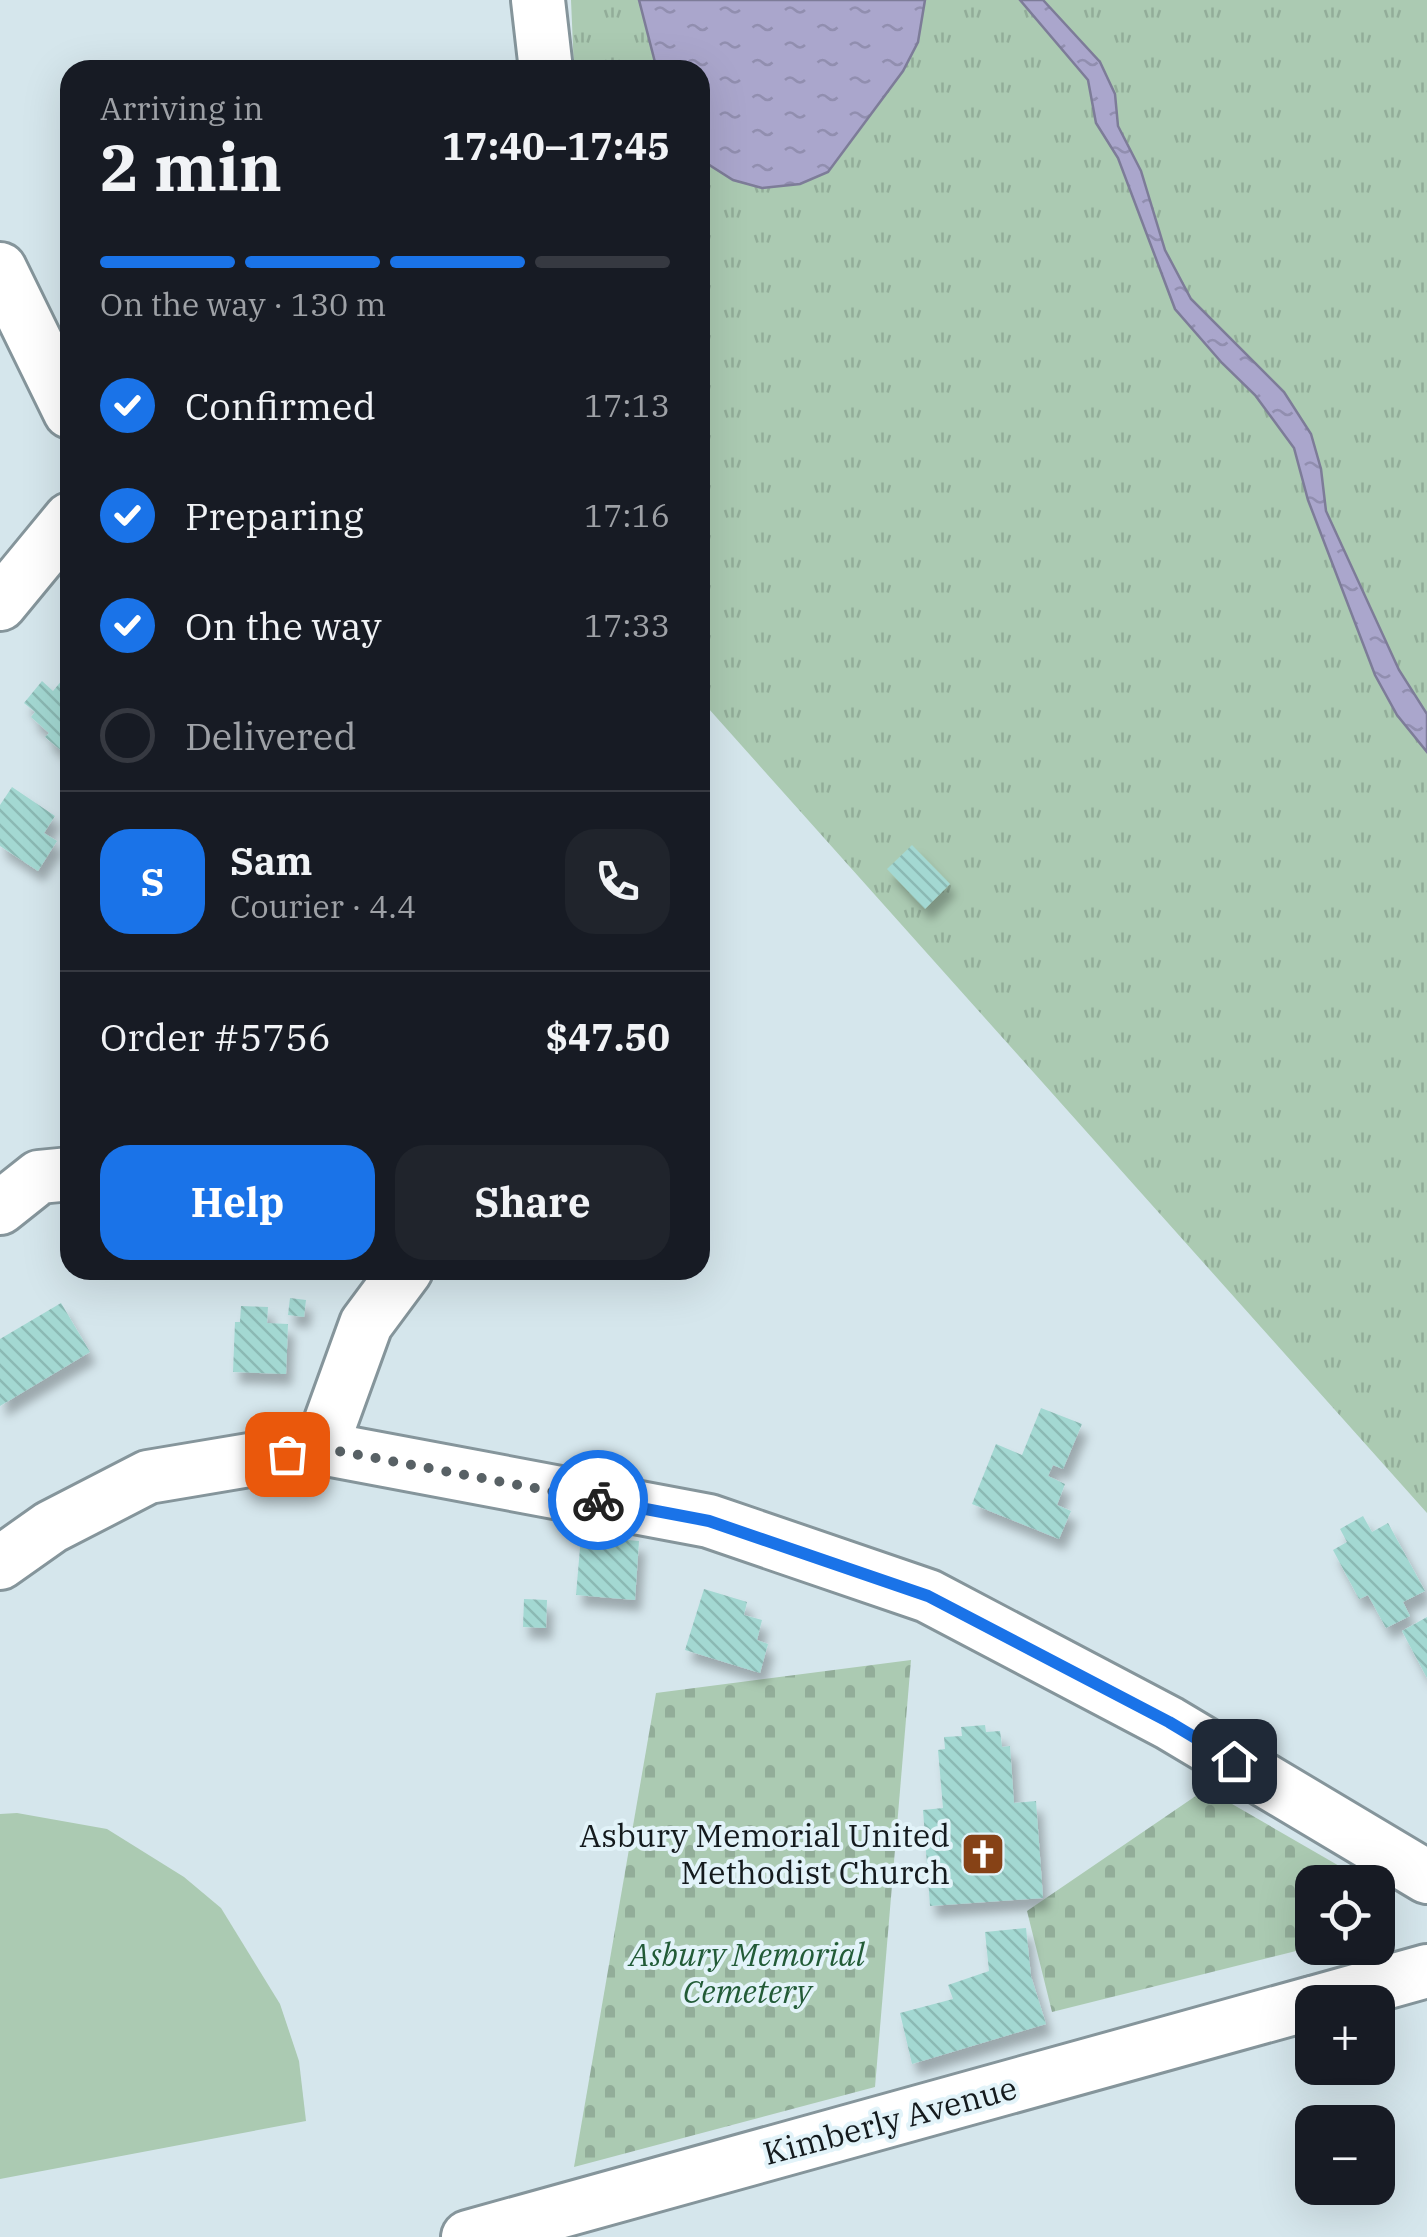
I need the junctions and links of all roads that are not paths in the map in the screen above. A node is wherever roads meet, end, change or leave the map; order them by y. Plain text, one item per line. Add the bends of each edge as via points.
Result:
1 (538, 0) edge
2 (545, 60) edge
3 (0, 269) edge
4 (60, 392) edge
5 (60, 531) edge
6 (0, 604) edge
7 (60, 1175) edge
8 (0, 1208) edge
9 (399, 1280) edge
10 (322, 1448) junction
11 (0, 1563) edge
12 (1427, 1877) edge
13 (1427, 1972) edge
14 (1380, 1985) edge
15 (1295, 2008) edge
16 (468, 2237) edge

1 - 2 street
3 - 4 street
5 - 6 street
7 - 8 street via 39,1177
9 - 10 street via 366,1324
10 - 11 street via 148,1477 52,1527
10 - 12 street via 709,1521 928,1596 1169,1722
13 - 14 street, Kimberly Avenue
15 - 16 street, Kimberly Avenue

